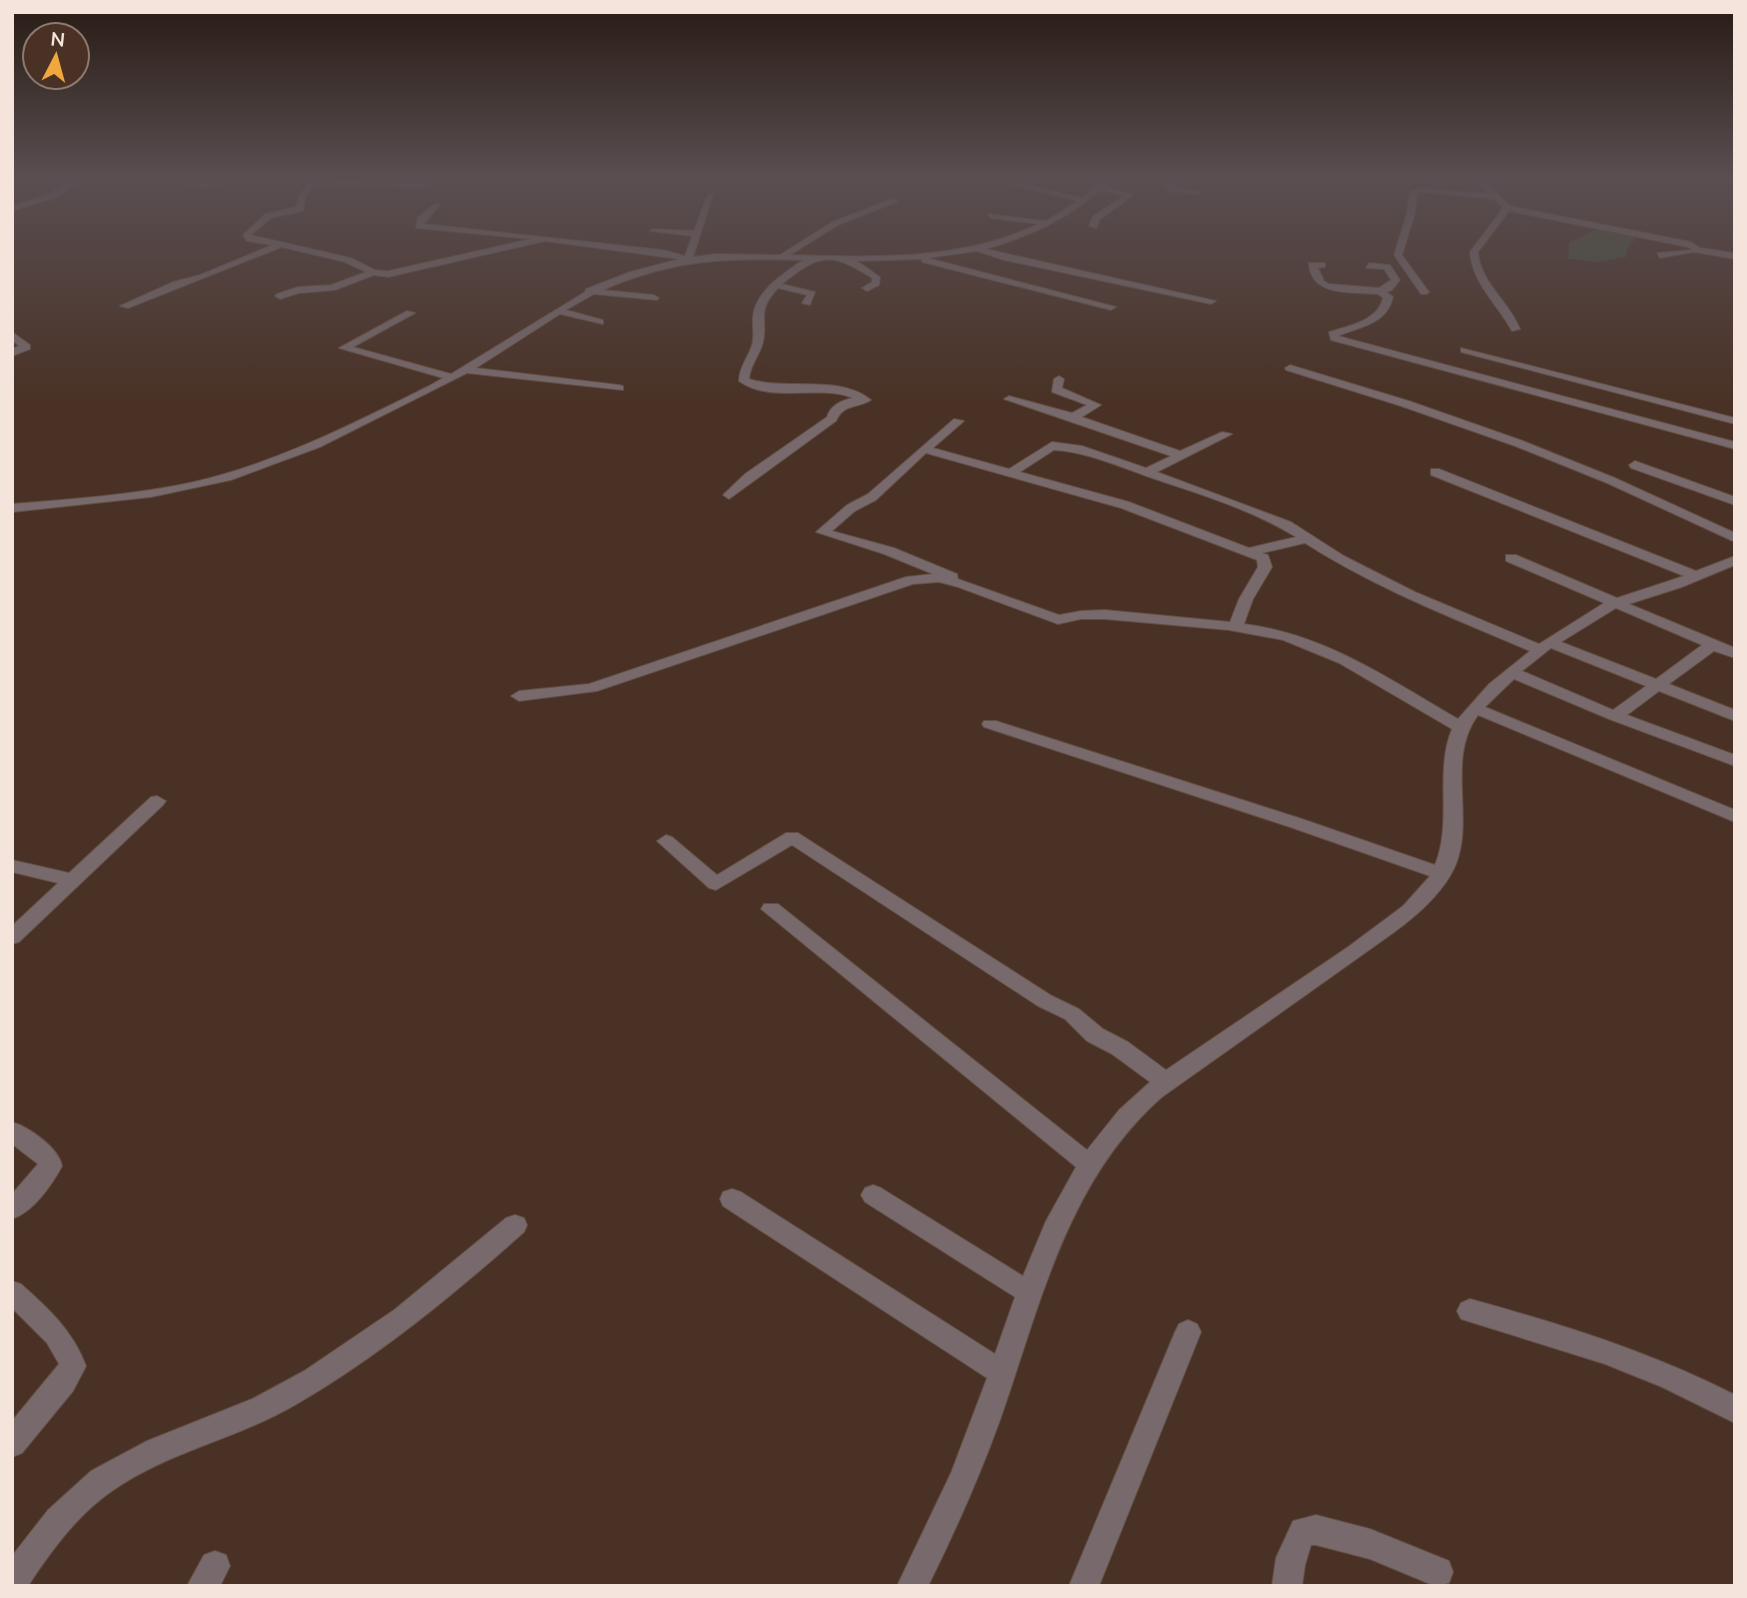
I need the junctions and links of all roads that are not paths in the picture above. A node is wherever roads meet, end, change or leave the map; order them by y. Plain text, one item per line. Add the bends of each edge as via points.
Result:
1 (258, 254) edge
2 (321, 254) edge
3 (481, 254) edge
4 (665, 254) edge
5 (690, 254) edge
6 (786, 254) edge
7 (937, 254) edge
8 (993, 254) edge
9 (1398, 254) edge
10 (1474, 254) edge
11 (1671, 254) edge
12 (1660, 255) dead end
13 (782, 257) junction
14 (811, 258) junction
15 (914, 258) junction
16 (688, 259) junction
17 (849, 260) junction
18 (1322, 265) dead end
19 (1369, 267) dead end
20 (373, 272) junction
21 (775, 285) junction
22 (866, 288) dead end
23 (589, 291) junction
24 (1380, 291) junction
25 (1424, 292) dead end
26 (280, 296) dead end
27 (654, 298) dead end
28 (1211, 301) dead end
29 (807, 303) dead end
30 (125, 306) dead end
31 (1111, 307) dead end
32 (558, 311) junction
33 (410, 313) dead end
34 (600, 322) dead end
35 (1515, 329) dead end
36 (12, 335) edge
37 (1465, 350) dead end
38 (12, 353) edge
39 (1290, 369) dead end
40 (464, 370) junction
41 (452, 377) junction
42 (1059, 379) dead end
43 (619, 388) dead end
44 (1009, 399) dead end
45 (1073, 417) junction
46 (958, 421) dead end
47 (1735, 421) edge
48 (1226, 434) dead end
49 (1735, 446) edge
50 (924, 449) junction
51 (1179, 455) junction
52 (1635, 465) dead end
53 (1011, 472) junction
54 (1147, 472) junction
55 (1435, 472) dead end
56 (729, 495) dead end
57 (1735, 501) edge
58 (12, 508) edge
59 (1308, 538) junction
60 (1735, 538) edge
61 (1248, 552) junction
62 (1511, 558) dead end
63 (1732, 563) edge
64 (1696, 576) junction
65 (1616, 604) junction
66 (1069, 615) junction
67 (1235, 628) junction
68 (1713, 645) junction
69 (1546, 647) junction
70 (1735, 654) edge
71 (1513, 673) junction
72 (1658, 686) junction
73 (519, 696) dead end
74 (1474, 708) junction
75 (1615, 716) junction
76 (1735, 716) edge
77 (990, 724) dead end
78 (1459, 726) junction
79 (1735, 761) edge
80 (157, 801) dead end
81 (1735, 817) edge
82 (666, 841) dead end
83 (12, 866) edge
84 (1442, 874) junction
85 (72, 880) junction
86 (771, 909) dead end
87 (12, 936) edge
88 (1164, 1081) junction
89 (12, 1131) edge
90 (1090, 1165) junction
91 (873, 1195) dead end
92 (732, 1199) dead end
93 (12, 1209) edge
94 (515, 1225) dead end
95 (12, 1292) edge
96 (1028, 1292) junction
97 (1470, 1311) dead end
98 (1188, 1332) dead end
99 (1002, 1373) junction
100 (1735, 1410) edge
101 (12, 1443) edge
102 (1438, 1572) dead end
103 (12, 1582) edge
104 (912, 1586) edge
105 (1084, 1586) edge
106 (1287, 1586) edge

1 - 30 street
2 - 20 street
3 - 20 street via 398,273
4 - 16 street
5 - 16 street
6 - 13 street
7 - 15 street
8 - 28 street
9 - 25 street
10 - 35 street via 1481,281 1507,311
11 - 12 street
13 - 14 street
13 - 16 street
14 - 17 street
14 - 21 street
15 - 17 street
15 - 31 street
16 - 23 street via 626,275
17 - 22 street via 876,277 876,283
18 - 24 street via 1312,265 1320,283
19 - 24 street via 1387,267 1396,280
20 - 26 street via 332,288
21 - 29 street via 812,294
21 - 56 street via 757,316 758,343 744,381 840,392 866,400 848,402 834,411 832,419
23 - 27 street
23 - 32 street
24 - 49 street via 1388,297 1381,314 1332,334 1334,338
32 - 34 street
32 - 40 street
33 - 41 street via 344,348
36 - 38 street via 26,347
37 - 47 street
39 - 60 street via 1531,449
40 - 41 street
40 - 43 street
41 - 58 street via 330,438 236,474 162,492
42 - 45 street via 1056,390 1095,403
44 - 45 street
45 - 51 street
46 - 50 street
48 - 51 street
50 - 53 street
50 - 66 street via 872,497 851,508 823,533 888,551 1021,604
51 - 54 street
52 - 57 street
53 - 54 street via 1060,445
53 - 61 street via 1125,505
54 - 59 street via 1286,525
55 - 64 street
59 - 61 street
59 - 69 street via 1339,559 1430,604
61 - 67 street via 1263,558 1265,567
62 - 65 street
63 - 64 street
64 - 65 street
65 - 68 street
65 - 69 street via 1580,622
66 - 67 street
66 - 73 street via 1058,620 939,578 911,580 591,688
67 - 78 street via 1286,636 1319,648
68 - 70 street
68 - 72 street
69 - 71 street
69 - 72 street
71 - 74 street
71 - 75 street
72 - 75 street
72 - 76 street
74 - 78 street
74 - 81 street
75 - 79 street
77 - 84 street
78 - 84 street via 1452,770 1453,841
80 - 85 street
82 - 88 street via 716,884 792,837 1072,1014
83 - 85 street
84 - 88 street via 1418,902 1358,950
85 - 87 street
86 - 90 street
88 - 90 street via 1130,1114
89 - 93 street via 49,1160 50,1166
90 - 96 street
91 - 96 street
92 - 99 street
94 - 103 street via 433,1297 322,1374 234,1422 116,1472 60,1520
95 - 101 street via 45,1323 70,1354 73,1366
96 - 99 street
97 - 100 street via 1617,1356 1678,1380
98 - 105 street
99 - 104 street via 960,1489
102 - 106 street via 1314,1528 1303,1531 1297,1540

